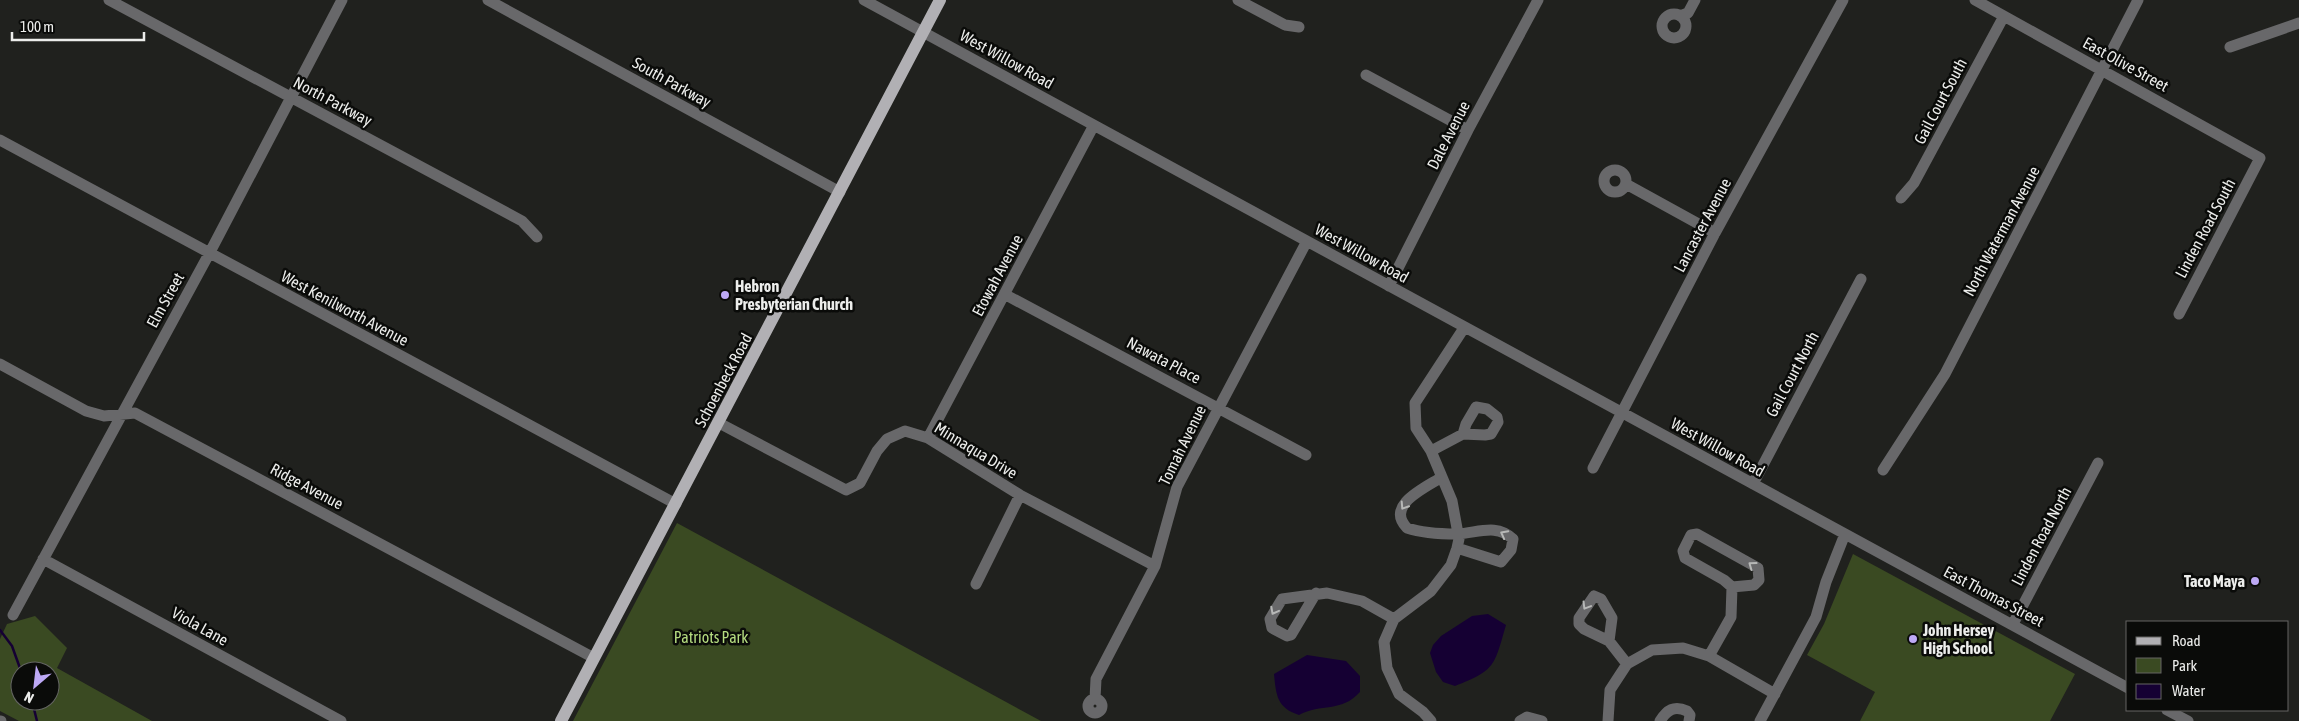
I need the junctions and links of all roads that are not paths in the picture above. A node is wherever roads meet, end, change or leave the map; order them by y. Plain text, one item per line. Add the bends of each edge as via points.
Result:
1 (110, 0) edge
2 (342, 0) edge
3 (488, 0) edge
4 (864, 0) edge
5 (940, 0) edge
6 (1238, 0) edge
7 (1538, 0) edge
8 (1695, 0) edge
9 (1843, 0) edge
10 (1975, 0) edge
11 (2138, 0) edge
12 (1680, 16) dead end
13 (2004, 16) junction
14 (2299, 24) edge
15 (1299, 27) dead end
16 (923, 32) junction
17 (2230, 47) dead end
18 (2104, 70) junction
19 (1366, 75) dead end
20 (292, 97) junction
21 (1094, 125) junction
22 (1468, 130) junction
23 (0, 140) edge
24 (2260, 158) joint
25 (1626, 184) dead end
26 (840, 192) junction
27 (1902, 198) dead end
28 (1714, 233) junction
29 (537, 237) dead end
30 (1307, 241) junction
31 (209, 254) junction
32 (1861, 279) dead end
33 (1389, 286) junction
34 (1006, 295) junction
35 (2179, 314) dead end
36 (1464, 328) junction
37 (0, 364) edge
38 (1218, 408) junction
39 (1623, 413) junction
40 (120, 415) junction
41 (719, 423) junction
42 (1463, 434) dead end
43 (928, 438) junction
44 (1431, 451) junction
45 (1306, 455) dead end
46 (2098, 463) dead end
47 (1593, 468) dead end
48 (1883, 470) dead end
49 (1442, 477) junction
50 (1753, 484) junction
51 (1020, 495) junction
52 (676, 504) junction
53 (1458, 534) junction
54 (1845, 534) junction
55 (1457, 548) junction
56 (43, 559) junction
57 (1154, 566) junction
58 (976, 584) dead end
59 (1732, 588) junction
60 (1316, 594) dead end
61 (13, 615) dead end
62 (1394, 618) junction
63 (2013, 624) junction
64 (1609, 641) dead end
65 (1709, 656) junction
66 (594, 658) junction
67 (1627, 664) junction
68 (2126, 687) edge
69 (1775, 694) junction
70 (1095, 699) dead end
71 (2169, 711) edge
72 (1420, 716) edge
73 (342, 721) edge
74 (561, 721) edge
75 (1431, 721) edge
76 (1520, 721) edge
77 (1542, 721) edge
78 (1608, 721) edge
79 (1660, 721) edge
80 (1689, 721) edge
81 (1760, 721) edge
82 (2188, 721) edge

1 - 20 street, North Parkway
2 - 20 street, Elm Street
3 - 26 street, South Parkway
4 - 16 street, West Willow Road
5 - 16 main road, Schoenbeck Road
6 - 15 street via 1285,25
7 - 22 street, Dale Avenue
8 - 12 street via 1688,13
9 - 28 street, Lancaster Avenue
10 - 13 street, East Olive Street
11 - 18 street, North Waterman Avenue
13 - 18 street, East Olive Street
13 - 27 street, Gail Court South via 1914,183
14 - 17 street
16 - 21 street, West Willow Road
16 - 26 main road, Schoenbeck Road
18 - 24 street, East Olive Street
18 - 48 street, North Waterman Avenue via 1945,374
19 - 22 street
20 - 29 street, North Parkway via 522,221
20 - 31 street, Elm Street
21 - 30 street, West Willow Road
21 - 34 street, Etowah Avenue
22 - 33 street, Dale Avenue
23 - 31 street, West Kenilworth Avenue
24 - 35 street, Linden Road South
25 - 28 street
26 - 41 main road, Schoenbeck Road
28 - 39 street, Lancaster Avenue
30 - 33 street, West Willow Road
30 - 38 street, Tomah Avenue
31 - 40 street, Elm Street
31 - 52 street, West Kenilworth Avenue
32 - 50 street, Gail Court North
33 - 36 street, West Willow Road
34 - 38 street, Nawata Place
34 - 43 street, Etowah Avenue
36 - 39 street, West Willow Road
36 - 44 street via 1415,403 1416,428
37 - 40 street, Ridge Avenue via 86,411 104,416
38 - 45 street, Nawata Place
38 - 57 street, Tomah Avenue via 1177,487
39 - 47 street, Lancaster Avenue
39 - 50 street, West Willow Road
40 - 56 street, Elm Street
40 - 66 street, Ridge Avenue via 135,413
41 - 43 street, Minnaqua Drive via 846,490 860,483 887,439 905,431
41 - 52 main road, Schoenbeck Road
42 - 44 street
43 - 51 street, Minnaqua Drive
44 - 49 street
46 - 63 street, Linden Road North
49 - 53 street via 1452,501
49 -> 53 street via 1404,504 1400,519 1407,528 1414,530
50 - 54 street, West Willow Road
51 - 57 street, Minnaqua Drive
51 - 58 street
52 - 66 main road, Schoenbeck Road
53 - 55 street
55 -> 53 street via 1501,562 1513,545 1513,539 1501,531
54 - 63 street, East Thomas Street
54 - 69 street via 1816,617
55 - 62 street via 1451,565 1431,591
56 - 61 street, Elm Street
56 - 73 street, Viola Lane
57 - 70 street, Tomah Avenue via 1096,679
59 -> 59 street via 1754,585 1759,580 1758,568 1698,534 1691,535 1683,551 1685,558
59 - 65 street via 1731,616
60 - 62 street via 1327,593 1362,602
62 - 72 street via 1384,642 1387,668 1398,694
63 - 68 street, East Thomas Street
64 - 67 street
65 - 67 street via 1683,648 1652,650
65 - 69 street
66 - 74 main road, Schoenbeck Road
67 - 78 street via 1610,690
69 - 81 street
71 - 82 street
72 - 75 street
76 - 77 street via 1527,717
79 - 80 street via 1666,712 1675,708 1687,711

